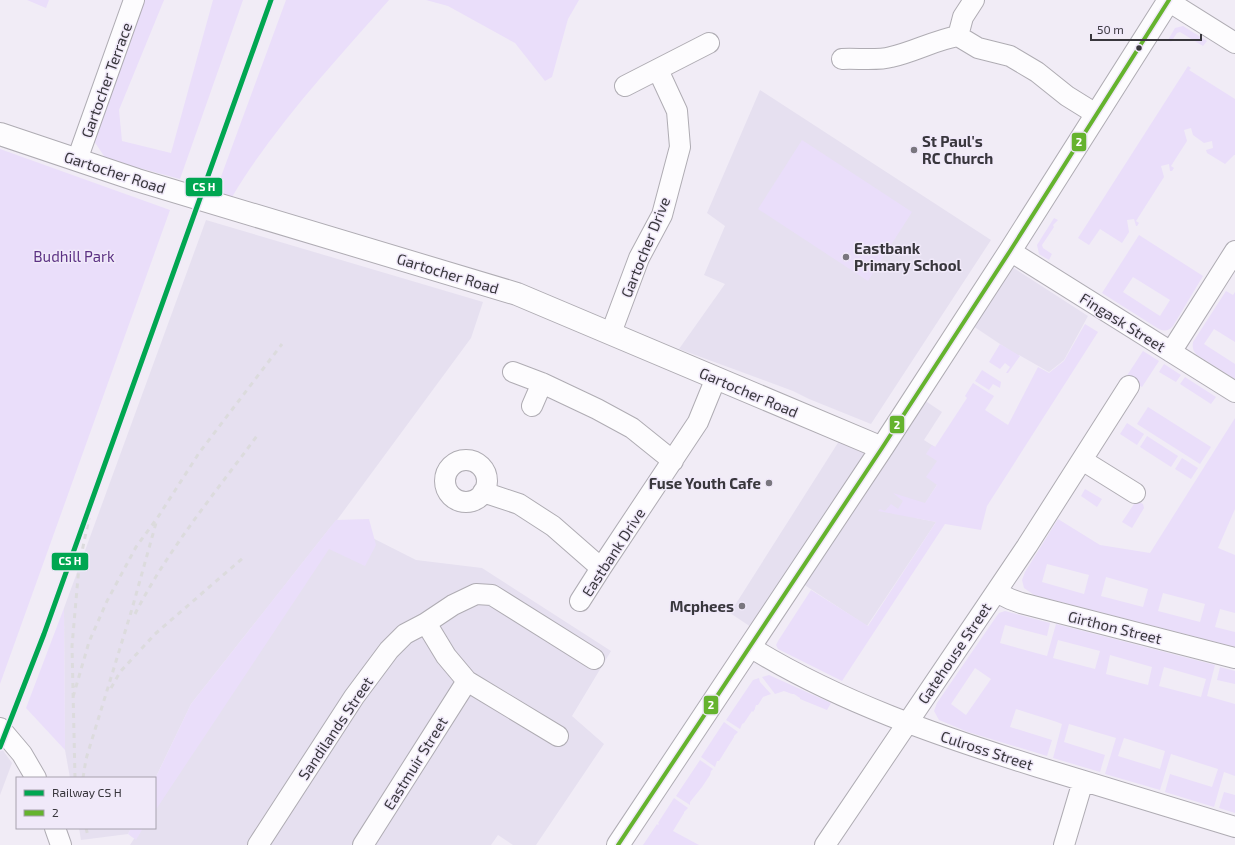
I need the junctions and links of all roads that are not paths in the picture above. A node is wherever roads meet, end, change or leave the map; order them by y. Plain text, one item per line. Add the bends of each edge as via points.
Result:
1 (134, 0) edge
2 (974, 0) edge
3 (1168, 0) edge
4 (958, 36) junction
5 (709, 43) dead end
6 (1235, 43) edge
7 (842, 58) dead end
8 (658, 70) junction
9 (625, 86) dead end
10 (1096, 114) junction
11 (0, 134) edge
12 (77, 160) junction
13 (1010, 251) junction
14 (1235, 251) edge
15 (611, 333) junction
16 (1171, 352) junction
17 (513, 372) dead end
18 (716, 378) junction
19 (542, 383) junction
20 (1129, 386) dead end
21 (1235, 392) edge
22 (532, 406) dead end
23 (882, 448) junction
24 (1082, 460) junction
25 (673, 461) junction
26 (484, 492) dead end
27 (1135, 493) dead end
28 (601, 568) junction
29 (996, 592) junction
30 (580, 601) dead end
31 (426, 623) junction
32 (750, 647) junction
33 (1235, 658) edge
34 (594, 659) dead end
35 (466, 681) junction
36 (907, 723) junction
37 (0, 728) edge
38 (558, 736) dead end
39 (35, 777) edge
40 (1083, 781) junction
41 (1235, 826) edge
42 (55, 829) edge
43 (60, 845) edge
44 (258, 845) edge
45 (363, 845) edge
46 (618, 845) edge
47 (825, 845) edge
48 (1064, 845) edge

1 - 12 street, Gartocher Terrace
2 - 4 street via 963,17
3 - 6 street
3 - 10 main road
4 - 7 street via 889,58
4 - 10 street via 978,48 1010,56
5 - 8 street
8 - 9 street
8 - 15 street, Gartocher Drive via 677,111 680,147 662,215 639,258
10 - 13 main road
11 - 12 main road, Gartocher Road
12 - 15 main road, Gartocher Road via 517,294
13 - 16 street, Fingask Street
13 - 23 main road
14 - 16 street
15 - 18 main road, Gartocher Road
16 - 21 street, Fingask Street
17 - 19 street
18 - 23 main road, Gartocher Road
18 - 25 street, Eastbank Drive via 698,422
19 - 22 street
19 - 25 street via 632,428
20 - 24 street, Gatehouse Street
23 - 32 main road
24 - 27 street
24 - 29 street, Gatehouse Street
25 - 28 street, Eastbank Drive
26 - 28 street via 519,504 553,526
28 - 30 street, Eastbank Drive
29 - 33 street, Girthon Street via 1022,603
29 - 36 street, Gatehouse Street
31 - 34 street, Sandilands Street via 453,605 476,594 492,595
31 - 35 street via 446,656
31 - 44 street, Sandilands Street via 405,634 389,650 354,697
32 - 36 street, Culross Street via 831,690
32 - 46 main road
35 - 38 street
35 - 45 street, Eastmuir Street
36 - 40 street, Culross Street
36 - 47 street, Gatehouse Street
37 - 39 street via 22,754
40 - 41 street, Culross Street
40 - 48 street
42 - 43 street

